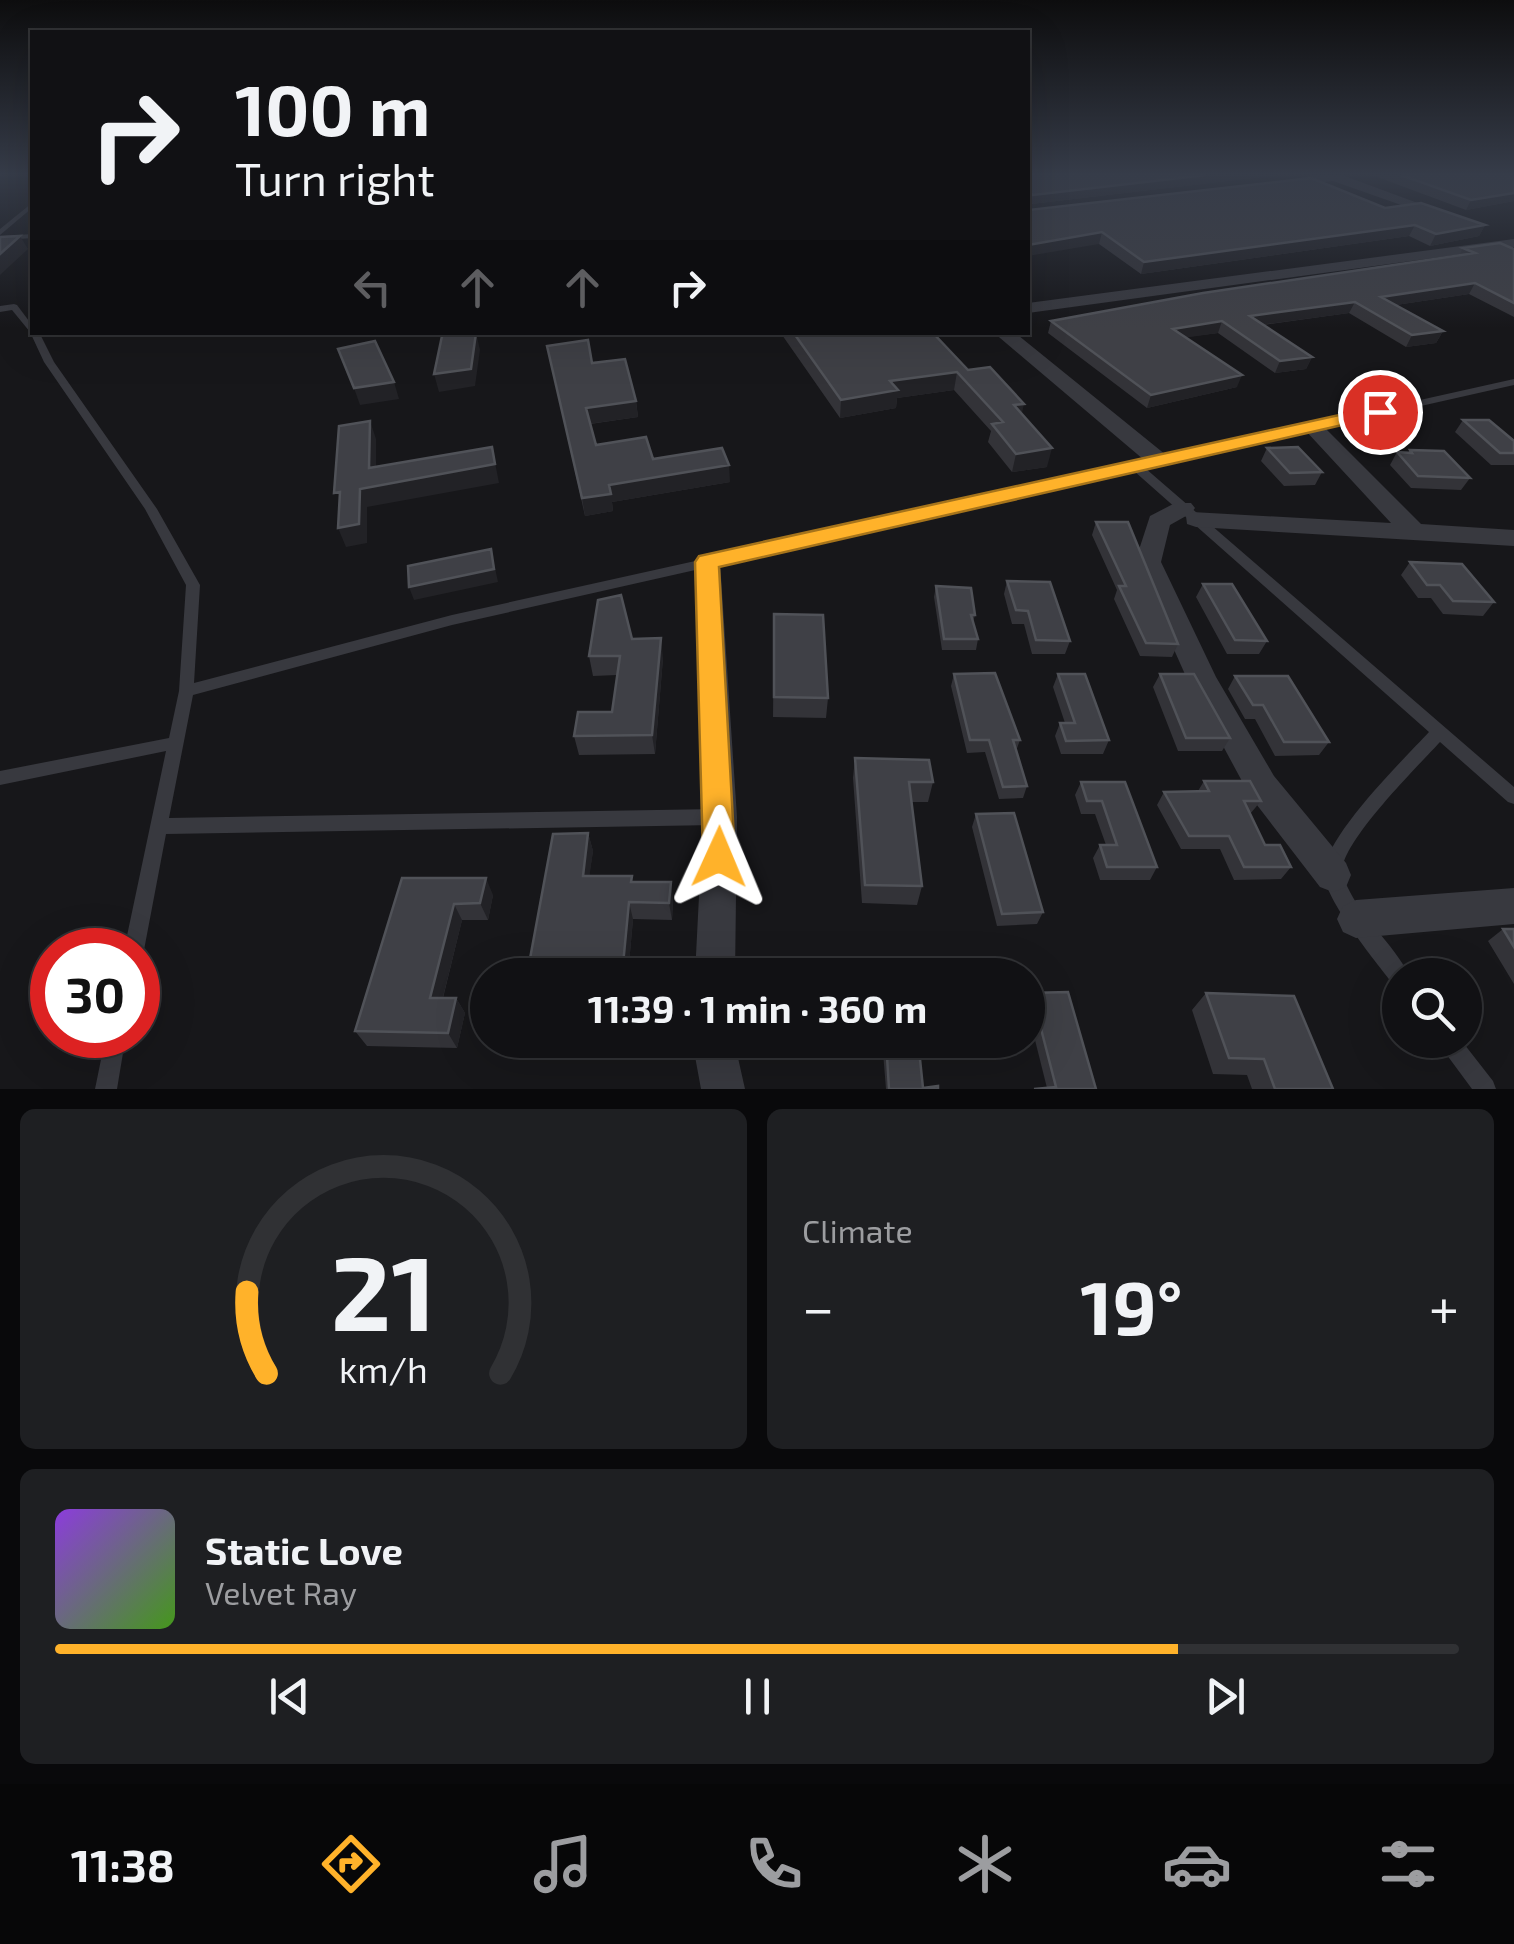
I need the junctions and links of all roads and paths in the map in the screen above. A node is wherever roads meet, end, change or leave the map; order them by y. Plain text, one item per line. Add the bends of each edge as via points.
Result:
1 (1478, 227) edge
2 (0, 235) edge
3 (30, 236) edge
4 (1514, 241) edge
5 (30, 303) edge
6 (14, 307) junction
7 (0, 308) edge
8 (1030, 308) edge
9 (30, 327) edge
10 (35, 335) edge
11 (1006, 335) edge
12 (1514, 382) edge
13 (1312, 426) junction
14 (1158, 460) junction
15 (1134, 465) junction
16 (1190, 514) junction
17 (1415, 533) junction
18 (1514, 538) edge
19 (707, 562) junction
20 (186, 691) junction
21 (1438, 733) junction
22 (175, 743) junction
23 (0, 778) edge
24 (1514, 797) edge
25 (720, 817) junction
26 (158, 826) junction
27 (1333, 875) junction
28 (1514, 906) edge
29 (1356, 918) junction
30 (138, 928) edge
31 (716, 958) edge
32 (1386, 958) edge
33 (112, 1058) edge
34 (717, 1058) edge
35 (1462, 1058) edge
36 (106, 1089) edge
37 (723, 1089) edge
38 (1485, 1089) edge

1 - 4 street
2 - 3 lane
4 - 8 street
5 - 6 lane
6 - 7 lane
6 - 9 lane
10 - 20 lane via 151,509 193,585
11 - 14 street
12 - 13 lane
13 - 14 lane
13 - 17 street
14 - 15 lane
15 - 16 lane
15 - 19 lane
16 - 17 street
16 - 21 lane
16 - 27 street via 1159,520 1148,562 1262,786
17 - 18 street
19 - 20 lane
19 - 25 street
20 - 22 lane
21 - 24 lane
21 - 27 lane via 1338,848
22 - 23 lane
22 - 26 lane
25 - 26 lane
25 - 31 street
26 - 30 lane
27 - 29 lane
28 - 29 street
29 - 32 lane
33 - 36 lane
34 - 37 street
35 - 38 lane

